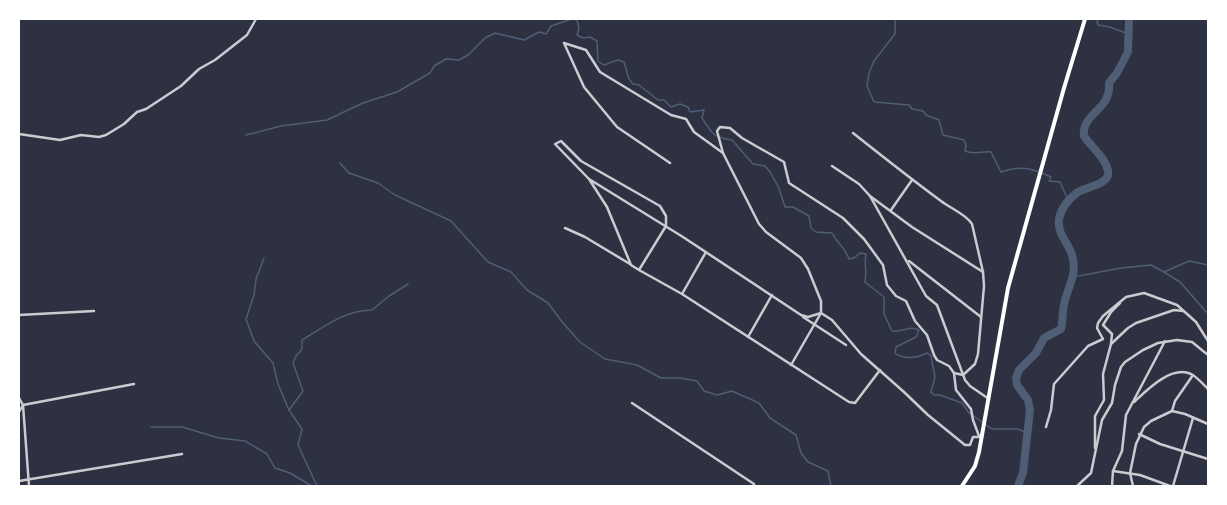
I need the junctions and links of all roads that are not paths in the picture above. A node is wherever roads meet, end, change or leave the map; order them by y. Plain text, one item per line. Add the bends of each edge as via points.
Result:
1 (256, 19) edge
2 (1085, 19) edge
3 (19, 134) edge
4 (853, 134) dead end
5 (723, 153) junction
6 (670, 163) dead end
7 (832, 166) dead end
8 (589, 179) junction
9 (912, 180) junction
10 (870, 196) junction
11 (891, 210) junction
12 (666, 226) junction
13 (565, 228) dead end
14 (706, 252) junction
15 (907, 260) junction
16 (631, 264) junction
17 (640, 270) junction
18 (983, 272) junction
19 (682, 294) junction
20 (772, 296) junction
21 (1126, 297) junction
22 (94, 311) dead end
23 (1184, 311) junction
24 (822, 313) junction
25 (19, 315) edge
26 (801, 315) junction
27 (981, 318) junction
28 (815, 324) junction
29 (748, 337) junction
30 (1166, 341) junction
31 (1208, 341) edge
32 (1111, 344) junction
33 (846, 345) dead end
34 (1208, 355) edge
35 (791, 365) junction
36 (880, 370) junction
37 (954, 373) junction
38 (963, 375) junction
39 (1193, 375) junction
40 (134, 384) dead end
41 (1208, 388) edge
42 (19, 398) edge
43 (990, 399) junction
44 (632, 403) dead end
45 (1131, 405) junction
46 (23, 406) junction
47 (1172, 411) junction
48 (19, 412) edge
49 (1193, 417) junction
50 (1208, 424) edge
51 (1046, 427) dead end
52 (1139, 434) junction
53 (981, 436) junction
54 (1182, 450) junction
55 (182, 454) dead end
56 (1096, 454) junction
57 (1208, 458) edge
58 (1113, 471) junction
59 (1130, 473) junction
60 (29, 479) junction
61 (19, 481) edge
62 (29, 486) edge
63 (754, 486) edge
64 (962, 486) edge
65 (1078, 486) edge
66 (1112, 486) edge
67 (1133, 486) edge
68 (1172, 486) edge

1 - 3 street via 247,35 199,69 181,86 137,112 106,135 81,135 60,140
2 - 43 main road via 1008,288
4 - 9 street
5 - 6 street via 694,132 686,119 671,115 600,72 586,50 564,43 584,87 617,127
5 - 24 street via 759,224 801,258 808,269 821,301
5 - 37 street via 717,131 720,127 730,128 742,138 784,162 789,183 843,218 855,229 883,265 887,285 896,296 906,301 915,321 927,335 937,360 949,366
7 - 10 street via 859,184
8 - 12 street
8 - 12 street via 555,144 561,141 581,161 660,206 666,216
8 - 16 street via 607,207
9 - 11 street
9 - 18 street via 958,214 968,218 974,231
10 - 11 street
10 - 15 street
11 - 18 street via 912,227
12 - 14 street
12 - 17 street
13 - 16 street
14 - 19 street
14 - 20 street
15 - 27 street
15 - 38 street via 926,296 937,305
16 - 17 street
17 - 19 street
18 - 27 street
19 - 29 street
20 - 26 street
20 - 29 street
21 - 23 street via 1149,293 1177,305
21 - 32 street via 1111,312 1103,325 1112,334
21 - 51 street via 1098,323 1097,328 1103,339 1088,346 1054,384
22 - 25 street
23 - 31 street via 1196,322
23 - 32 street via 1174,310 1136,324
24 - 26 street via 808,317
24 - 28 street
24 - 36 street via 832,320 861,354
26 - 28 street
27 - 38 street via 980,342 975,364
28 - 33 street
28 - 35 street
29 - 35 street
30 - 34 street via 1192,342
30 - 45 street
30 - 56 street via 1129,358 1121,367 1112,403 1102,420
32 - 56 street via 1103,374 1104,400 1095,416
35 - 36 street via 852,403 858,400
36 - 53 street via 965,445 970,445 973,437
37 - 38 street
37 - 53 street via 956,390 971,409
38 - 43 street via 970,386
39 - 41 street
39 - 45 street via 1179,372 1171,375 1159,381
39 - 47 street via 1175,401
40 - 46 street
42 - 46 street
43 - 53 main road
44 - 63 street
45 - 58 street via 1124,424 1122,451
46 - 48 street
46 - 60 street
47 - 49 street
47 - 52 street via 1151,421
49 - 50 street
49 - 54 street
52 - 54 street via 1160,444
52 - 59 street
53 - 64 main road via 975,466
54 - 57 street
54 - 68 street
55 - 60 street
56 - 65 street via 1091,473
58 - 59 street
58 - 66 street
59 - 67 street
59 - 68 street
60 - 61 street
60 - 62 street

